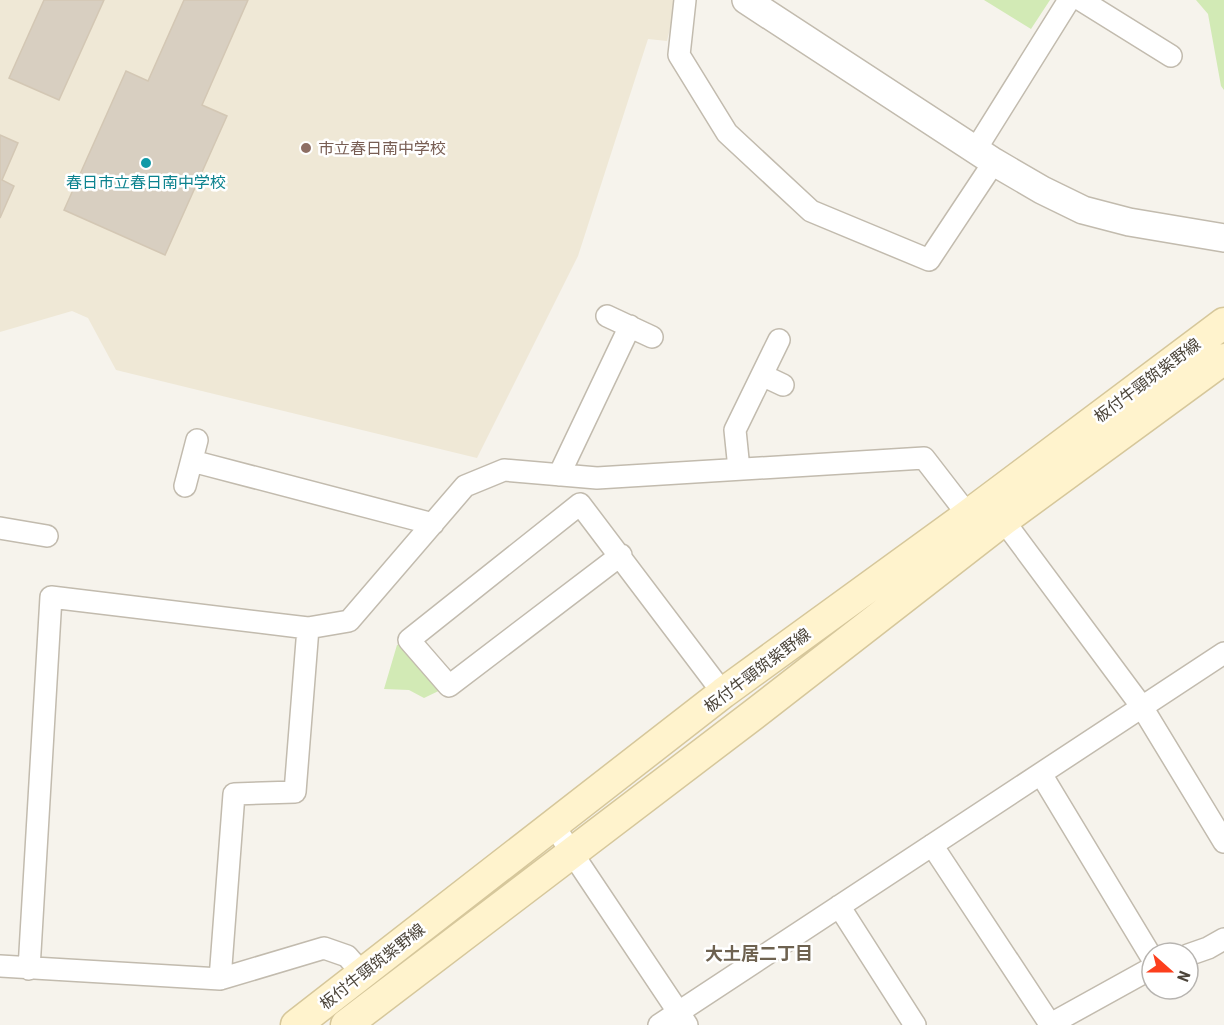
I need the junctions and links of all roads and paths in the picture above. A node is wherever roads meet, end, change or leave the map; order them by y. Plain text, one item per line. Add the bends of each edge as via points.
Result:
1 (686, 0) edge
2 (746, 0) edge
3 (1069, 0) edge
4 (1082, 0) edge
5 (1171, 56) dead end
6 (985, 155) junction
7 (1224, 238) edge
8 (607, 316) dead end
9 (1224, 323) edge
10 (630, 326) junction
11 (652, 337) dead end
12 (779, 340) dead end
13 (1224, 358) edge
14 (762, 375) junction
15 (783, 385) dead end
16 (197, 440) dead end
17 (192, 461) junction
18 (739, 469) junction
19 (559, 475) junction
20 (185, 486) dead end
21 (986, 511) junction
22 (433, 524) junction
23 (0, 528) edge
24 (47, 536) dead end
25 (621, 555) junction
26 (308, 628) junction
27 (1224, 653) edge
28 (723, 693) junction
29 (1142, 707) junction
30 (1041, 774) junction
31 (554, 826) junction
32 (1224, 842) edge
33 (932, 845) junction
34 (572, 853) junction
35 (839, 906) junction
36 (1224, 939) edge
37 (1142, 941) edge
38 (1200, 951) edge
39 (0, 966) edge
40 (29, 969) junction
41 (362, 973) junction
42 (1140, 975) edge
43 (220, 979) junction
44 (683, 1018) edge
45 (296, 1025) edge
46 (346, 1025) edge
47 (659, 1025) edge
48 (915, 1025) edge
49 (1049, 1025) edge

1 - 6 street via 679,55 727,133 811,211 929,260
2 - 6 street
3 - 6 street
4 - 5 street
6 - 7 street via 1083,210
8 - 10 street
9 - 21 main road, 板付牛頸筑紫野線
10 - 11 street
10 - 19 street
12 - 14 street
13 - 21 main road, 板付牛頸筑紫野線
14 - 15 street
14 - 18 street via 735,430
16 - 17 street
17 - 20 street
17 - 22 street
18 - 19 street via 597,478
18 - 21 street via 924,458
19 - 22 street via 504,470 465,486
21 - 28 main road, 板付牛頸筑紫野線
21 - 29 street
21 - 34 main road, 板付牛頸筑紫野線 via 753,715
22 - 26 street via 349,621
23 - 24 street
25 - 25 street via 580,504 409,640 449,686
25 - 28 street
26 - 40 street via 51,597
26 - 43 street via 295,792 234,794
27 - 29 street
28 - 31 main road, 板付牛頸筑紫野線
29 - 30 street
29 - 32 street
30 - 33 street
30 - 37 street
31 - 34 street
31 - 41 main road, 板付牛頸筑紫野線
33 - 35 street
33 - 49 street
34 - 44 street
34 - 46 main road, 板付牛頸筑紫野線
35 - 44 street
35 - 48 street
36 - 38 street
39 - 40 street
40 - 43 street
41 - 43 street via 347,956 324,948
41 - 45 main road, 板付牛頸筑紫野線
42 - 49 street
44 - 47 street

